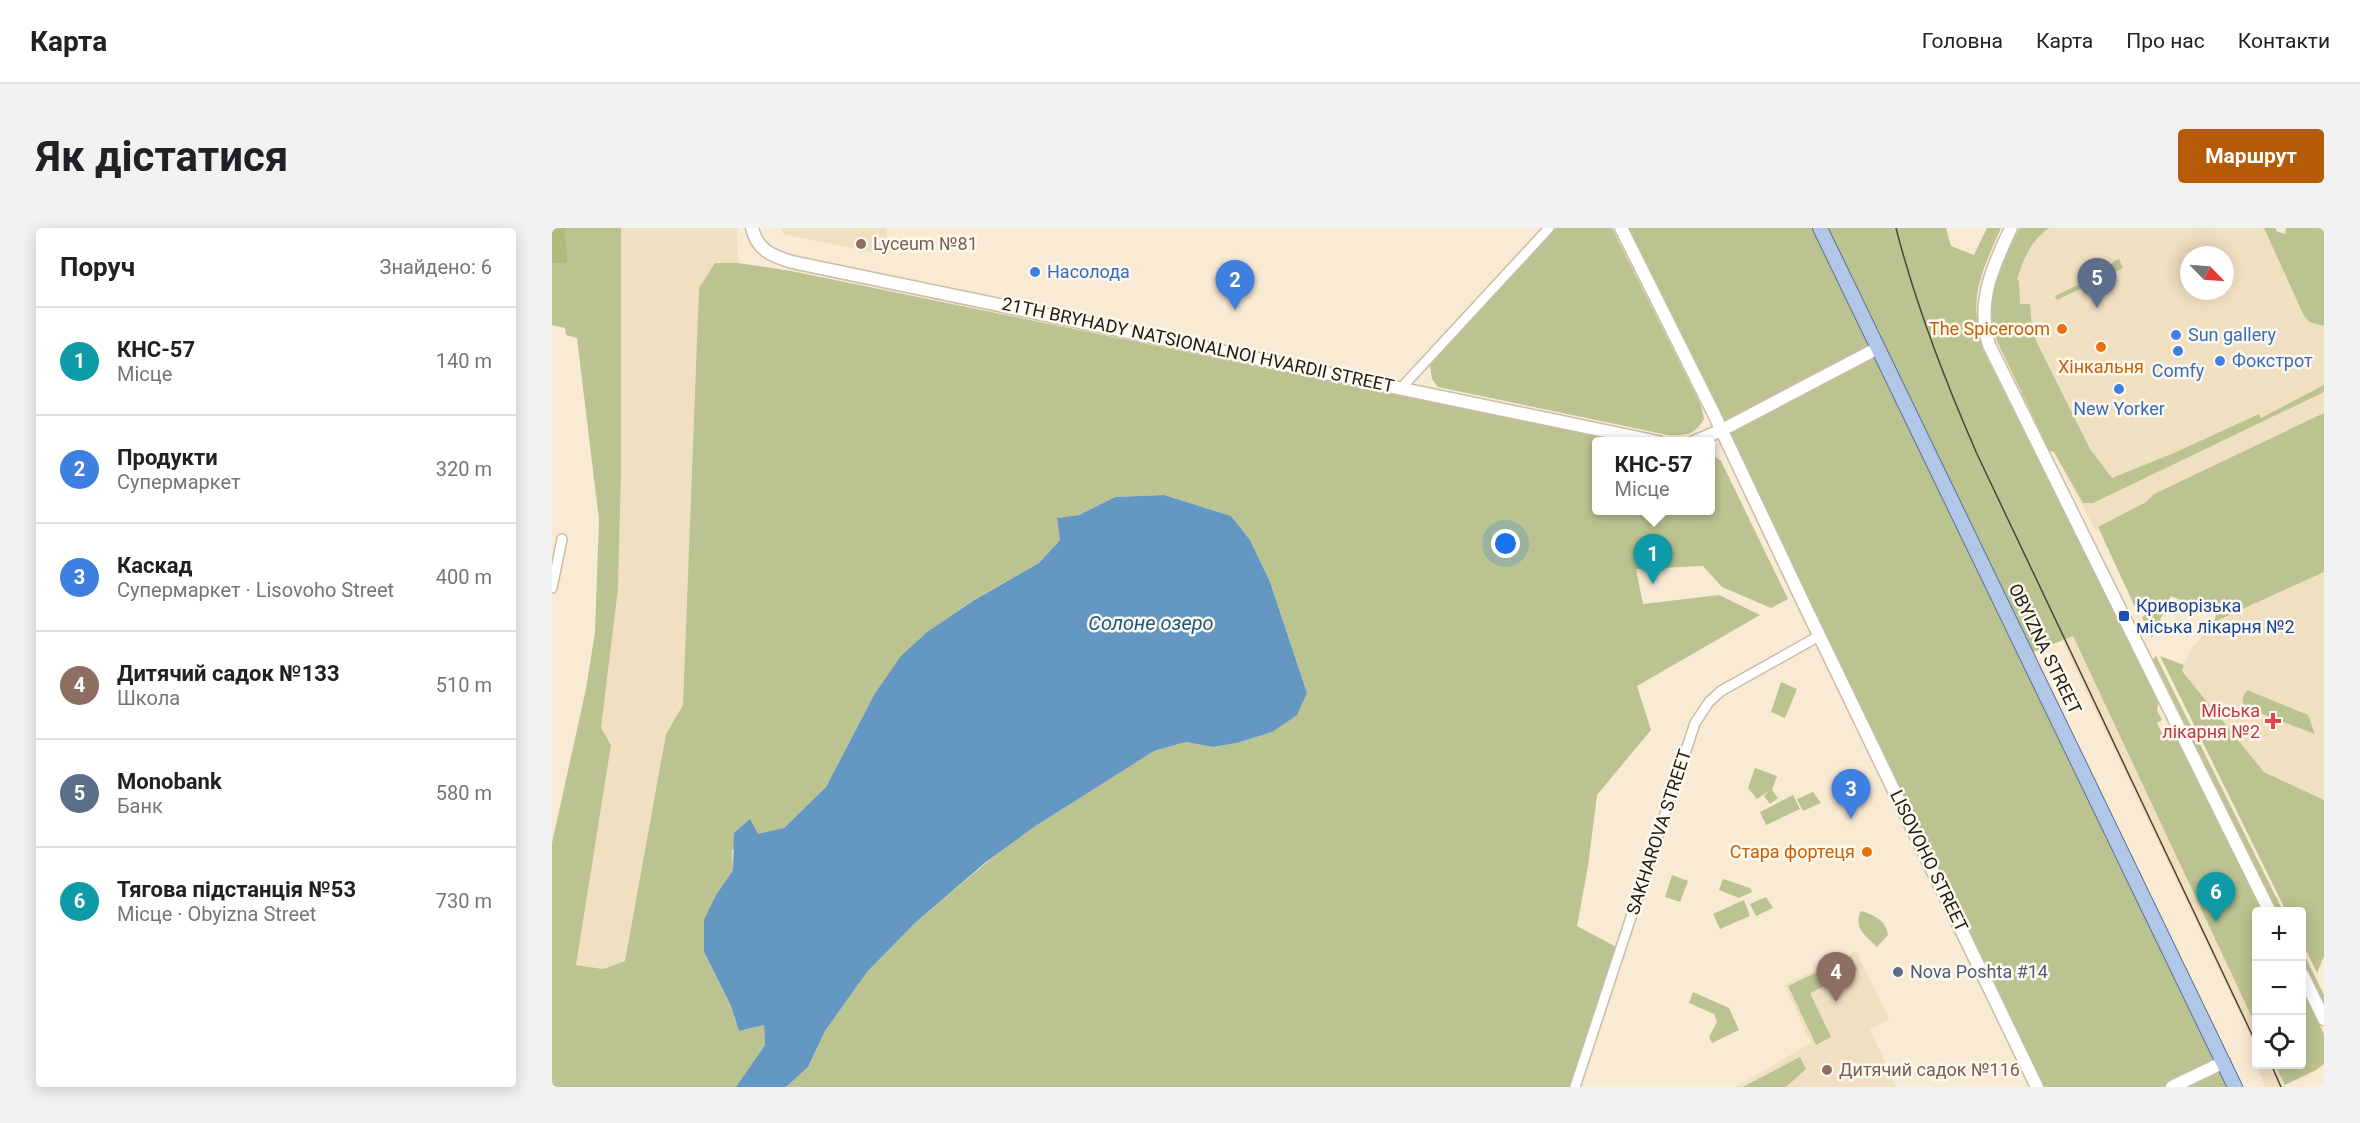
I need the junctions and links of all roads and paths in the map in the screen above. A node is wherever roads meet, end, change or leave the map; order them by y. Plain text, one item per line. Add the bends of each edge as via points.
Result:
1 (752, 228) edge
2 (1549, 228) edge
3 (1621, 228) edge
4 (1820, 228) edge
5 (2011, 228) edge
6 (1878, 348) junction
7 (1402, 387) junction
8 (1722, 430) junction
9 (1639, 437) edge
10 (1704, 437) edge
11 (562, 539) dead end
12 (552, 588) edge
13 (1819, 636) junction
14 (2268, 907) edge
15 (2306, 984) edge
16 (2324, 1019) edge
17 (2224, 1062) junction
18 (1575, 1087) edge
19 (2037, 1087) edge
20 (2172, 1087) edge
21 (2235, 1087) edge

1 - 7 street, 21TH BRYHADY NATSIONALNOI HVARDII STREET via 760,246 777,258 792,262
2 - 7 street
3 - 8 street, LISOVOHO STREET
4 - 6 main road, OBYIZNA STREET
5 - 14 street via 1985,290 1984,322 1989,345
6 - 8 street
6 - 17 main road, OBYIZNA STREET
7 - 9 street, 21TH BRYHADY NATSIONALNOI HVARDII STREET
8 - 10 street
8 - 13 street, LISOVOHO STREET
11 - 12 street
13 - 18 street, SAKHAROVA STREET via 1722,691 1695,723
13 - 19 street, LISOVOHO STREET
15 - 16 street
17 - 20 street
17 - 21 main road, OBYIZNA STREET

